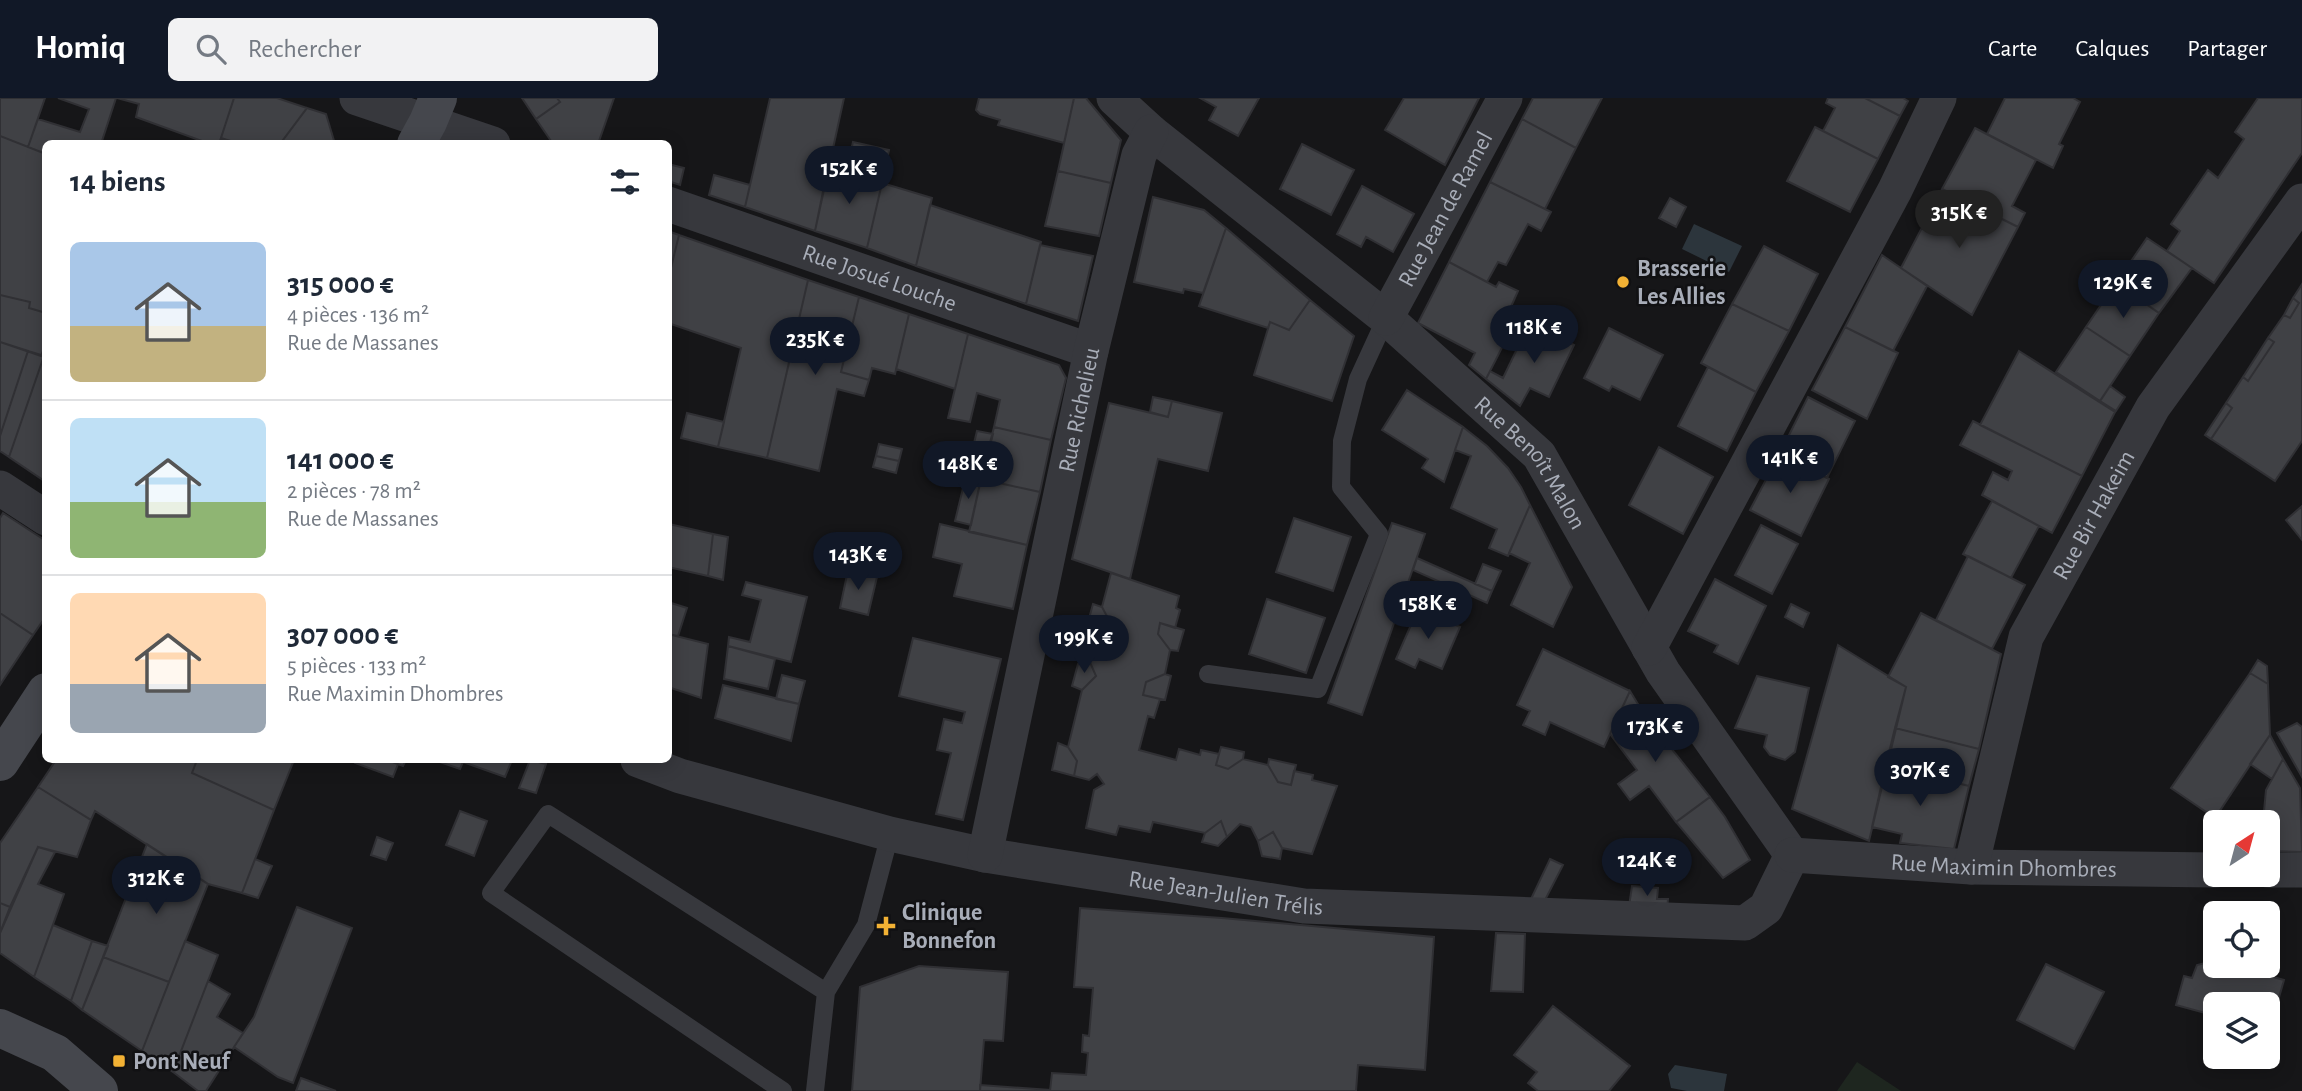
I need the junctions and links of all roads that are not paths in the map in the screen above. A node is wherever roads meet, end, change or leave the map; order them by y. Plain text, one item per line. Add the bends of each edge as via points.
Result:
1 (357, 98) edge
2 (1504, 98) edge
3 (1939, 98) edge
4 (1121, 101) edge
5 (427, 121) edge
6 (1152, 132) junction
7 (482, 140) edge
8 (2302, 201) edge
9 (672, 205) edge
10 (1386, 318) junction
11 (1091, 351) junction
12 (0, 488) edge
13 (42, 515) edge
14 (1649, 648) junction
15 (1208, 674) dead end
16 (42, 698) edge
17 (0, 762) edge
18 (646, 763) edge
19 (890, 834) junction
20 (985, 855) junction
21 (1792, 855) junction
22 (1971, 867) junction
23 (2203, 870) edge
24 (2280, 870) edge
25 (2302, 870) edge
26 (826, 992) junction
27 (0, 1028) edge
28 (99, 1091) edge
29 (783, 1091) edge
30 (816, 1091) edge

1 - 5 street
2 - 10 street, Rue Jean de Ramel
3 - 14 street via 1895,190
4 - 6 street, Rue Benoît Malon
5 - 7 street
6 - 10 street, Rue Benoît Malon
6 - 11 street, Rue Richelieu via 1139,155
8 - 22 street, Rue Bir Hakeim via 2153,407 2026,637
9 - 11 street, Rue Josué Louche
10 - 14 street, Rue Benoît Malon via 1539,455
10 - 15 lane via 1358,379 1342,441 1341,487 1378,534 1318,690
11 - 20 street, Rue Richelieu
12 - 13 street
14 - 21 street, Rue Benoît Malon
16 - 17 main road
18 - 19 street, Rue Jean-Julien Trélis
19 - 20 street, Rue Jean-Julien Trélis
19 - 26 lane via 866,925
20 - 21 street, Rue Jean-Julien Trélis via 1304,906 1745,923 1766,908
21 - 22 street, Rue Maximin Dhombres
22 - 23 street, Rue Maximin Dhombres
24 - 25 street
26 - 29 lane via 548,814 491,893
26 - 30 lane
27 - 28 main road via 55,1054

